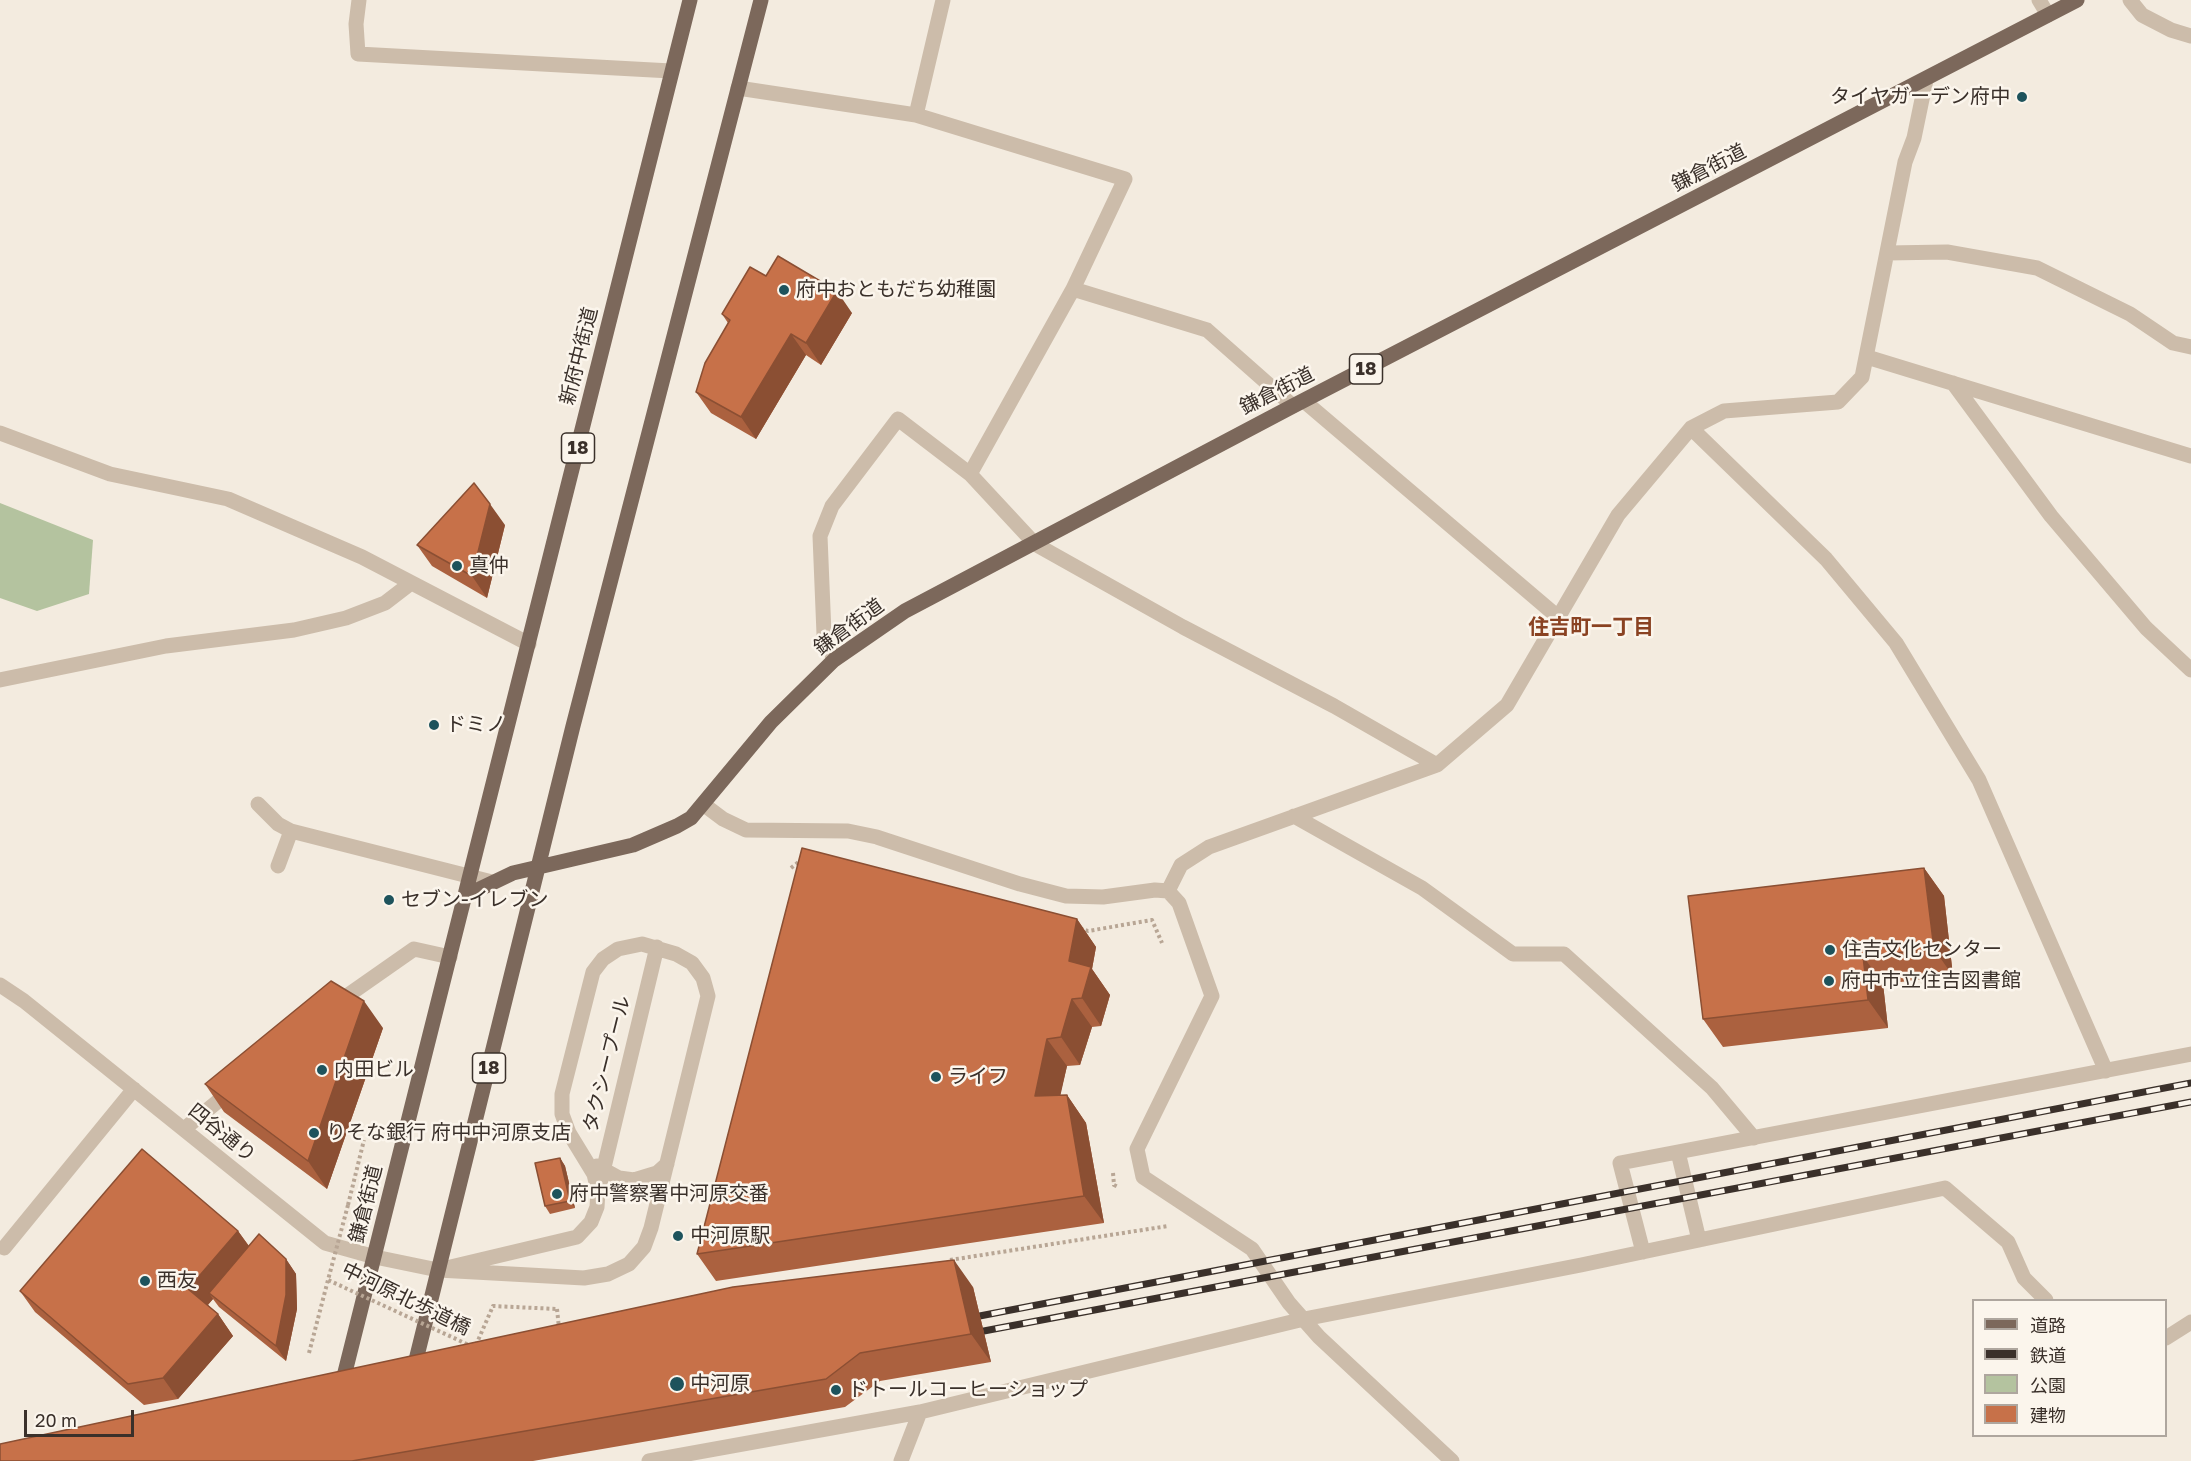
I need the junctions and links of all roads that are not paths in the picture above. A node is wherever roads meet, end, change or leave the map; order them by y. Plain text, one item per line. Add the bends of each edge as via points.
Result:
1 (359, 0) edge
2 (690, 0) edge
3 (761, 0) edge
4 (943, 0) edge
5 (2039, 0) edge
6 (2078, 0) edge
7 (2130, 0) edge
8 (2048, 15) junction
9 (2191, 36) edge
10 (671, 71) junction
11 (1926, 80) junction
12 (738, 88) junction
13 (916, 115) junction
14 (1887, 253) junction
15 (1073, 289) junction
16 (2191, 347) edge
17 (1867, 357) junction
18 (1953, 383) junction
19 (1298, 403) junction
20 (1691, 428) junction
21 (0, 433) edge
22 (2191, 456) edge
23 (970, 474) junction
24 (1035, 543) junction
25 (411, 583) junction
26 (1559, 618) junction
27 (529, 644) junction
28 (834, 660) junction
29 (2191, 670) edge
30 (0, 680) edge
31 (1437, 765) junction
32 (258, 804) dead end
33 (703, 804) junction
34 (1294, 816) junction
35 (291, 831) junction
36 (539, 865) junction
37 (278, 866) dead end
38 (470, 876) junction
39 (492, 882) junction
40 (1168, 891) junction
41 (465, 896) junction
42 (657, 947) junction
43 (450, 957) junction
44 (0, 985) edge
45 (326, 1012) edge
46 (2191, 1054) edge
47 (2106, 1071) junction
48 (246, 1078) edge
49 (134, 1089) junction
50 (184, 1129) junction
51 (1754, 1138) junction
52 (1678, 1152) junction
53 (585, 1158) junction
54 (667, 1164) junction
55 (603, 1171) junction
56 (598, 1191) junction
57 (1699, 1240) junction
58 (4, 1248) dead end
59 (1643, 1252) junction
60 (375, 1257) junction
61 (438, 1270) junction
62 (2045, 1299) edge
63 (1304, 1319) junction
64 (2191, 1322) edge
65 (2167, 1337) edge
66 (410, 1382) edge
67 (335, 1399) edge
68 (920, 1413) junction
69 (649, 1461) edge
70 (901, 1461) edge
71 (1452, 1461) edge

1 - 10 street via 358,54
2 - 10 main road, 新府中街道 / 18
3 - 12 main road, 18
4 - 13 street
5 - 8 street
6 - 8 main road, 鎌倉街道 / 18
7 - 9 street via 2142,15
8 - 11 main road, 鎌倉街道 / 18
10 - 27 main road, 新府中街道 / 18
11 - 14 street
11 - 19 main road, 鎌倉街道 / 18
12 - 13 street
12 - 36 main road, 18
13 - 15 street via 1125,179
14 - 16 street via 1947,252 2037,268 2130,314 2174,343
14 - 17 street
15 - 19 street via 1207,330
15 - 23 street
17 - 18 street
17 - 20 street via 1862,377 1838,402 1724,411
18 - 22 street
18 - 29 street via 2058,525 2146,628
19 - 24 main road, 鎌倉街道 / 18
19 - 26 street
20 - 26 street via 1618,515
20 - 47 street via 1827,559 1896,643 1979,780
21 - 25 street via 110,474 228,499 362,557
23 - 24 street
23 - 28 street via 898,419 832,506 820,536 824,634
24 - 28 main road, 鎌倉街道 / 18 via 905,611
24 - 31 street
25 - 27 street
25 - 30 street via 384,603 346,618 294,630 166,646
26 - 31 street via 1507,705
27 - 38 main road, 新府中街道 / 18
28 - 33 main road, 鎌倉街道 / 18 via 771,722
31 - 34 street
32 - 35 street
33 - 36 main road, 鎌倉街道 / 18 via 691,818 656,837 610,852
33 - 40 street via 746,830 848,831 1066,896
34 - 40 street via 1209,847 1181,865
34 - 51 street via 1422,888 1513,954 1564,954 1712,1088
35 - 37 street
35 - 38 street
36 - 39 main road, 鎌倉街道 / 18
36 - 61 main road, 18
38 - 39 street
38 - 41 main road, 新府中街道 / 18
39 - 41 main road, 鎌倉街道 / 18
40 - 63 street via 1179,903 1212,996 1137,1149 1143,1177 1252,1249
41 - 43 main road, 鎌倉街道 / 18
42 - 53 street via 618,949 593,972 562,1094 562,1114 569,1134
42 - 54 street, 四谷通り via 692,963 703,978 708,996
42 - 55 street, タクシープール
43 - 45 street via 414,949
43 - 60 main road, 鎌倉街道 / 18
44 - 49 street, 四谷通り
46 - 47 street
47 - 51 street
48 - 50 street
49 - 50 street, 四谷通り
49 - 58 street
50 - 60 street, 四谷通り via 325,1243
51 - 52 street
52 - 57 street
52 - 59 street via 1620,1163
53 - 55 street
53 - 56 street
54 - 55 street via 647,1178 634,1180
54 - 61 street, 四谷通り via 644,1247 629,1264 608,1274 551,1278
55 - 56 street, タクシープール
56 - 61 street, タクシープール via 591,1222 577,1237
57 - 59 street
57 - 62 street via 1945,1188 2008,1242 2024,1278
59 - 63 street
60 - 61 street, 四谷通り
60 - 67 main road, 鎌倉街道 / 18
61 - 66 main road, 18
63 - 68 street
63 - 71 street
64 - 65 street
68 - 69 street
68 - 70 street

